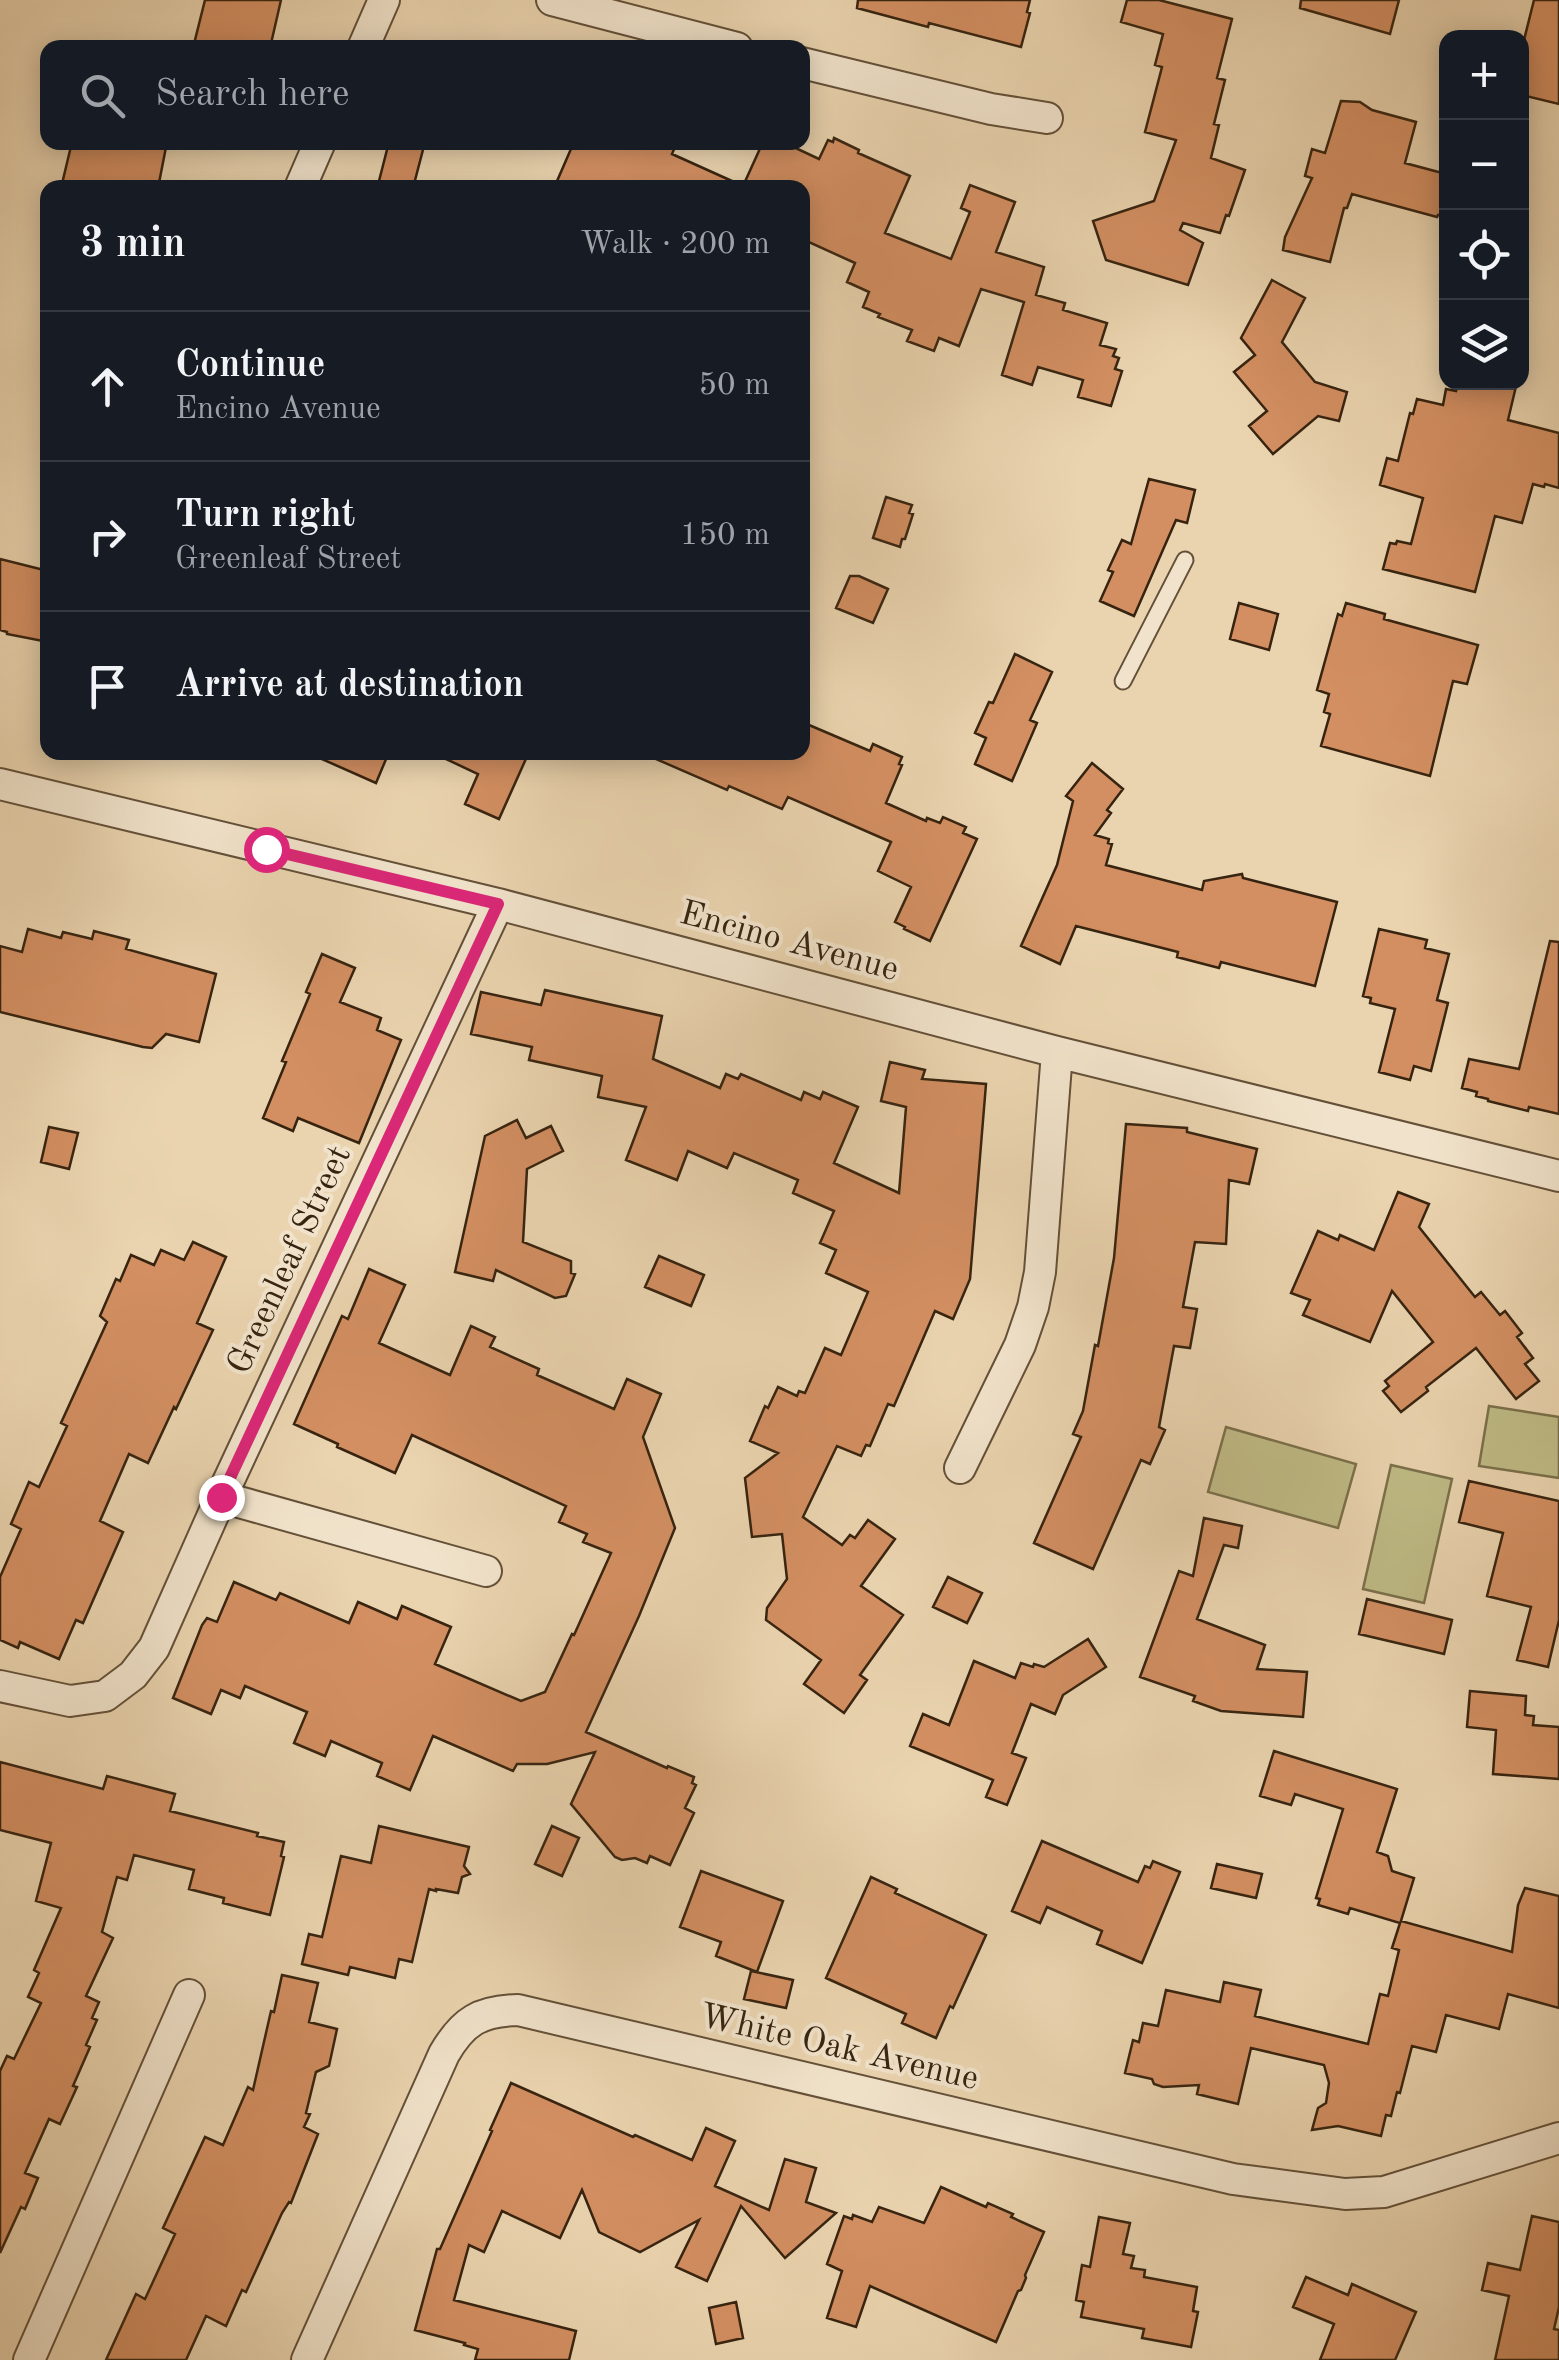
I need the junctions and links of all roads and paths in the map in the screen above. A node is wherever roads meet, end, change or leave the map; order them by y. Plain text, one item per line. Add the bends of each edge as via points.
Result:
1 (384, 0) edge
2 (552, 0) edge
3 (366, 40) edge
4 (706, 40) edge
5 (810, 66) edge
6 (1048, 118) dead end
7 (317, 150) edge
8 (303, 180) edge
9 (1184, 560) dead end
10 (1122, 681) dead end
11 (0, 784) edge
12 (498, 904) junction
13 (1057, 1052) junction
14 (1559, 1176) edge
15 (960, 1468) dead end
16 (221, 1497) junction
17 (486, 1571) dead end
18 (0, 1686) edge
19 (189, 1995) dead end
20 (1559, 2138) edge
21 (29, 2360) edge
22 (307, 2360) edge

1 - 3 street
2 - 4 street
5 - 6 street
7 - 8 street
9 - 10 lane
11 - 12 street, Encino Avenue
12 - 13 street, Encino Avenue
12 - 16 street, Greenleaf Street
13 - 14 street, Encino Avenue
13 - 15 street via 1033,1308
16 - 17 street
16 - 18 street, Greenleaf Street via 154,1648 134,1675 104,1696 70,1702
19 - 21 street
20 - 22 street, White Oak Avenue via 1384,2192 1282,2187 518,2010 494,2010 455,2035 444,2054

